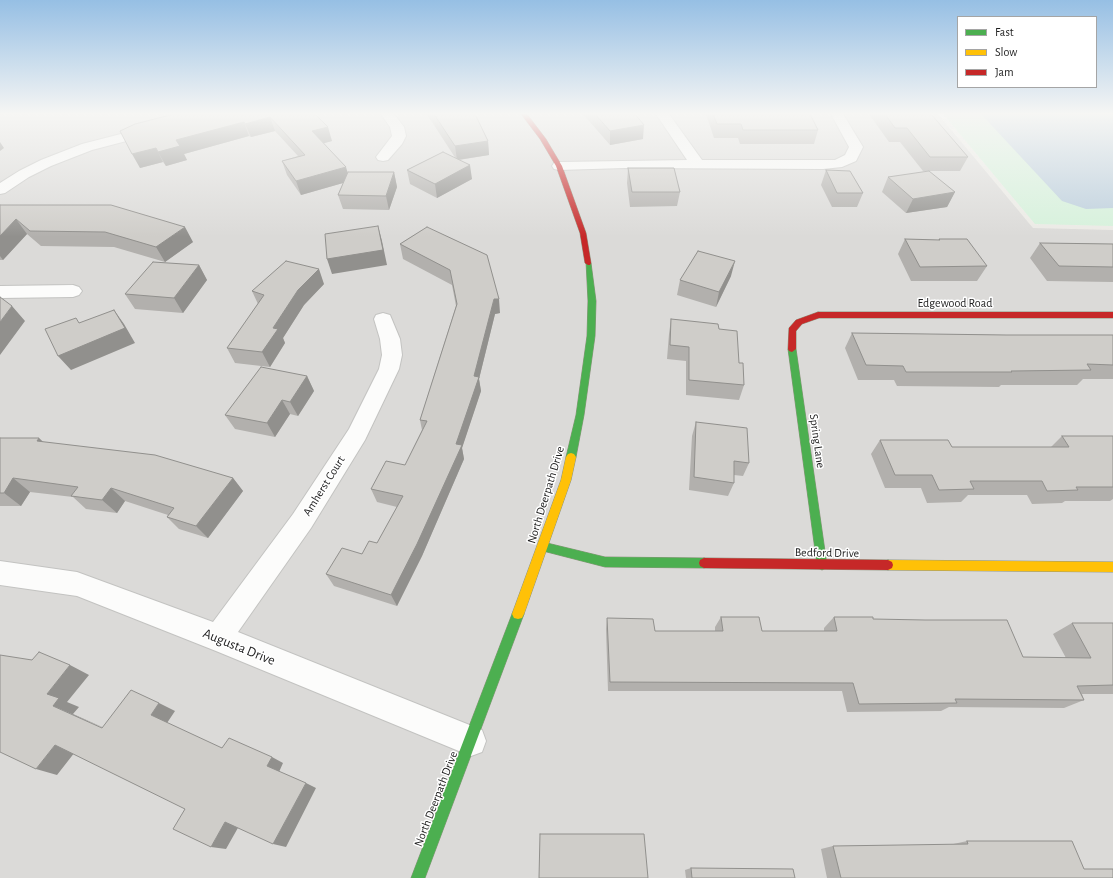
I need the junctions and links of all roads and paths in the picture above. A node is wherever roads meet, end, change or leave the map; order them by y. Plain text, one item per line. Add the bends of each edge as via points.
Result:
1 (68, 155) edge
2 (552, 155) edge
3 (692, 155) edge
4 (857, 155) edge
5 (698, 164) junction
6 (559, 166) junction
7 (0, 190) edge
8 (73, 291) dead end
9 (0, 292) edge
10 (1113, 315) edge
11 (383, 320) dead end
12 (799, 322) joint
13 (543, 547) junction
14 (822, 565) junction
15 (1113, 567) edge
16 (0, 573) edge
17 (218, 638) junction
18 (471, 741) junction
19 (418, 878) edge

1 - 7 street via 24,174
2 - 6 street, North Deerpath Drive
3 - 5 street
4 - 5 street via 837,164 823,165
5 - 6 street
6 - 13 street, North Deerpath Drive via 583,233 591,293 591,336 580,415 567,473
8 - 9 street
10 - 12 street, Edgewood Road via 818,315
11 - 17 street, Amherst Court via 390,339 392,355 388,369 357,434 302,521
12 - 14 street, Spring Lane via 792,330 792,347
13 - 14 street, Bedford Drive via 605,562
13 - 18 street, North Deerpath Drive
14 - 15 street, Bedford Drive
16 - 17 street, Augusta Drive via 77,584
17 - 18 street, Augusta Drive
18 - 19 street, North Deerpath Drive

